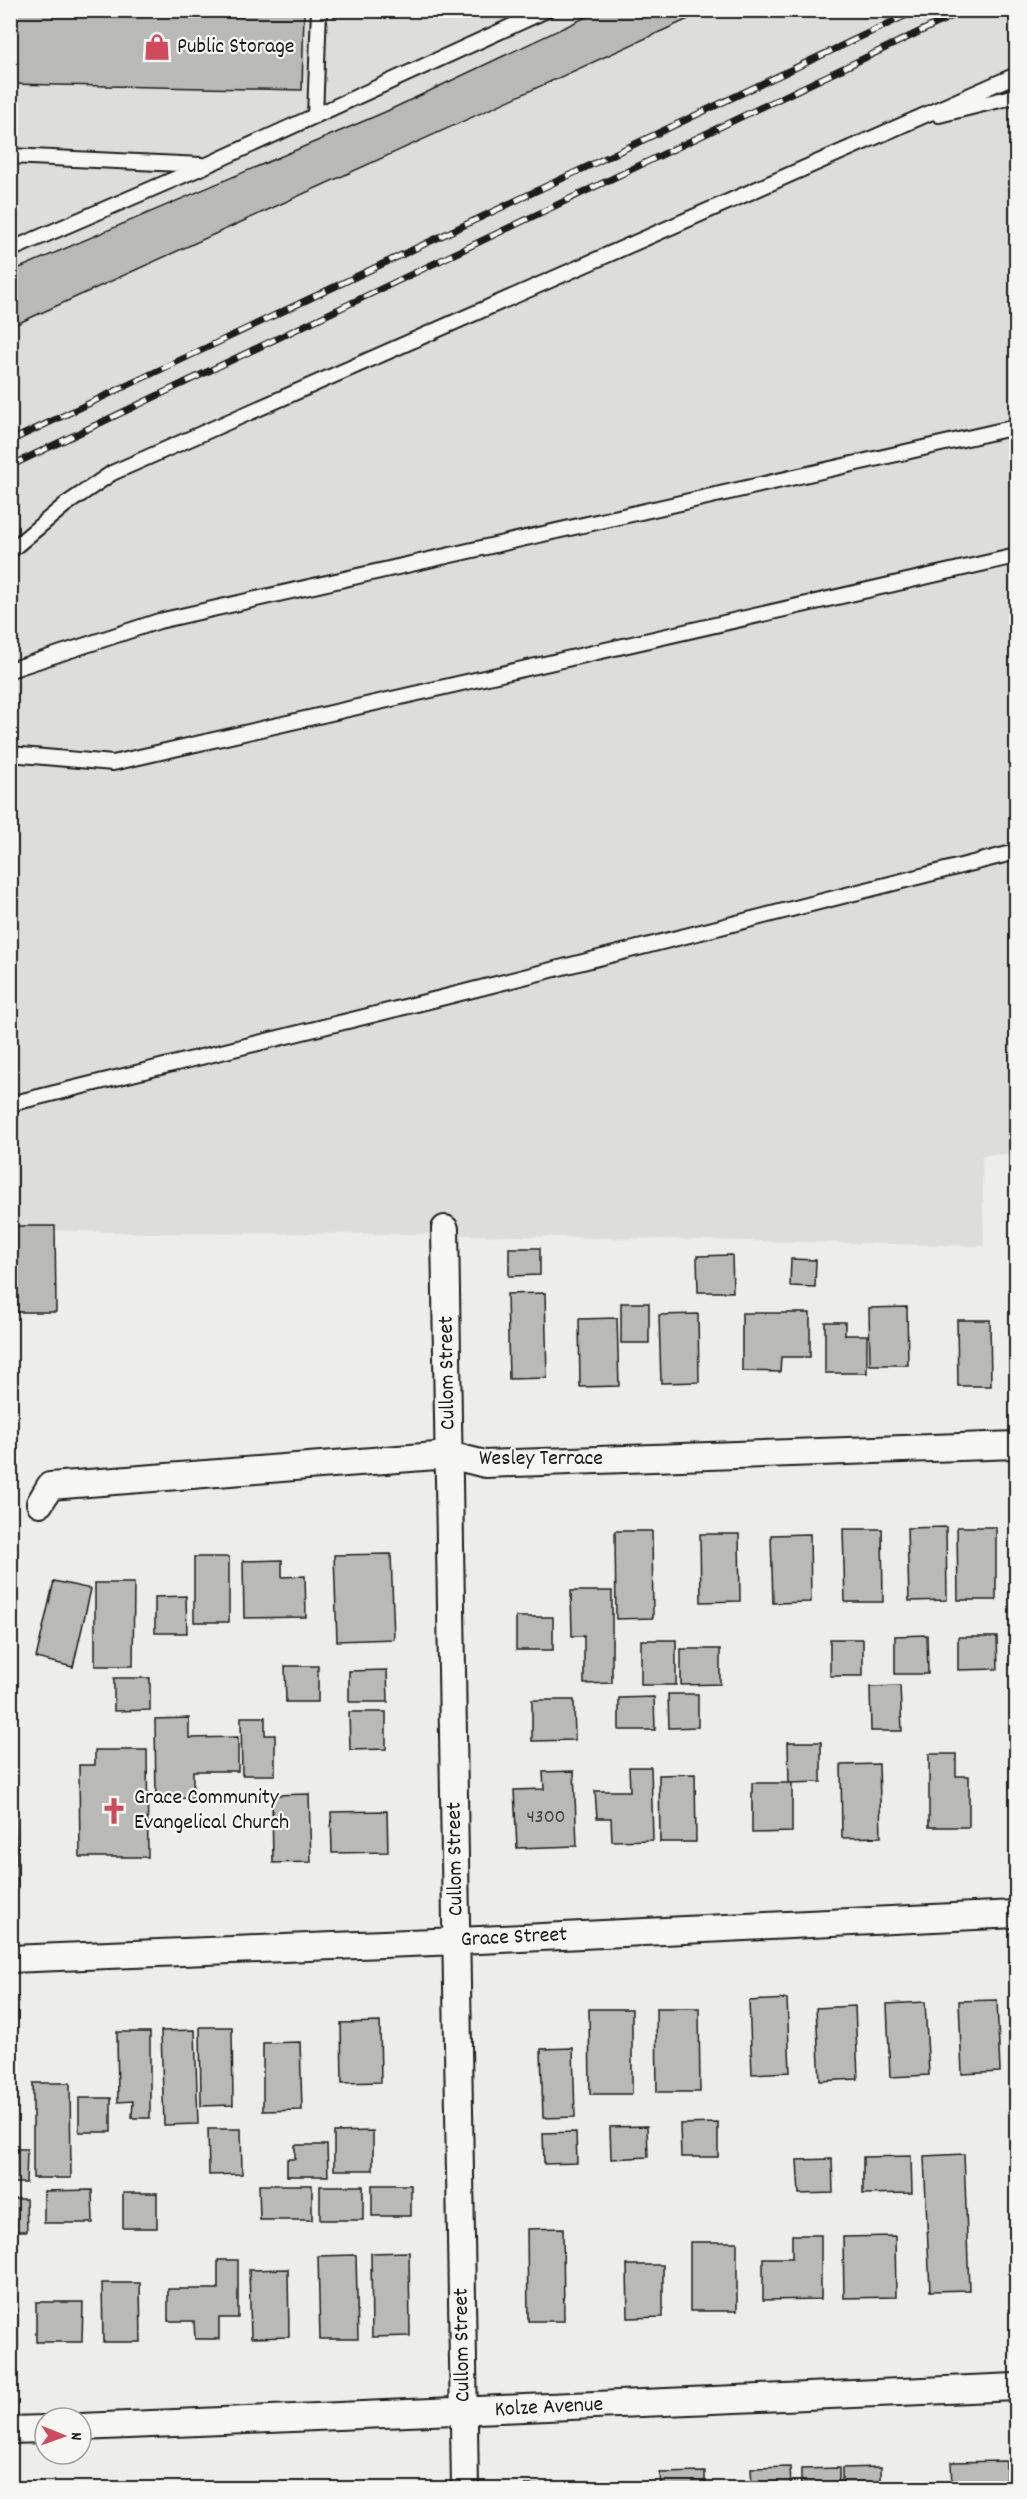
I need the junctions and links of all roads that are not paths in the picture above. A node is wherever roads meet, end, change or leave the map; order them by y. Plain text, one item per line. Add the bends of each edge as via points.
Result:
1 (319, 10) edge
2 (548, 10) edge
3 (1017, 75) edge
4 (1017, 96) edge
5 (315, 116) junction
6 (900, 125) junction
7 (10, 156) edge
8 (207, 165) junction
9 (10, 250) edge
10 (1017, 427) edge
11 (10, 551) edge
12 (1017, 556) edge
13 (10, 670) edge
14 (10, 754) edge
15 (1017, 852) edge
16 (10, 1104) edge
17 (445, 1229) dead end
18 (1017, 1445) edge
19 (449, 1455) junction
20 (40, 1503) dead end
21 (1017, 1914) edge
22 (458, 1941) junction
23 (10, 1959) edge
24 (1017, 2387) edge
25 (464, 2411) junction
26 (93, 2426) edge
27 (33, 2429) edge
28 (10, 2430) edge
29 (465, 2488) edge

1 - 5 lane
2 - 5 lane
3 - 6 lane
4 - 6 lane
5 - 8 lane
6 - 11 lane via 112,473 65,505
7 - 8 lane
8 - 9 lane
10 - 13 lane via 159,621
12 - 14 lane via 113,763
15 - 16 lane
17 - 19 street, Cullom Street
18 - 19 street, Wesley Terrace via 485,1464
19 - 20 street, Wesley Terrace via 50,1486
19 - 22 street, Cullom Street
21 - 22 street, Grace Street
22 - 23 street, Grace Street
22 - 25 street, Cullom Street
24 - 25 street, Kolze Avenue
25 - 26 street, Kolze Avenue
25 - 29 street, Cullom Street
27 - 28 street

